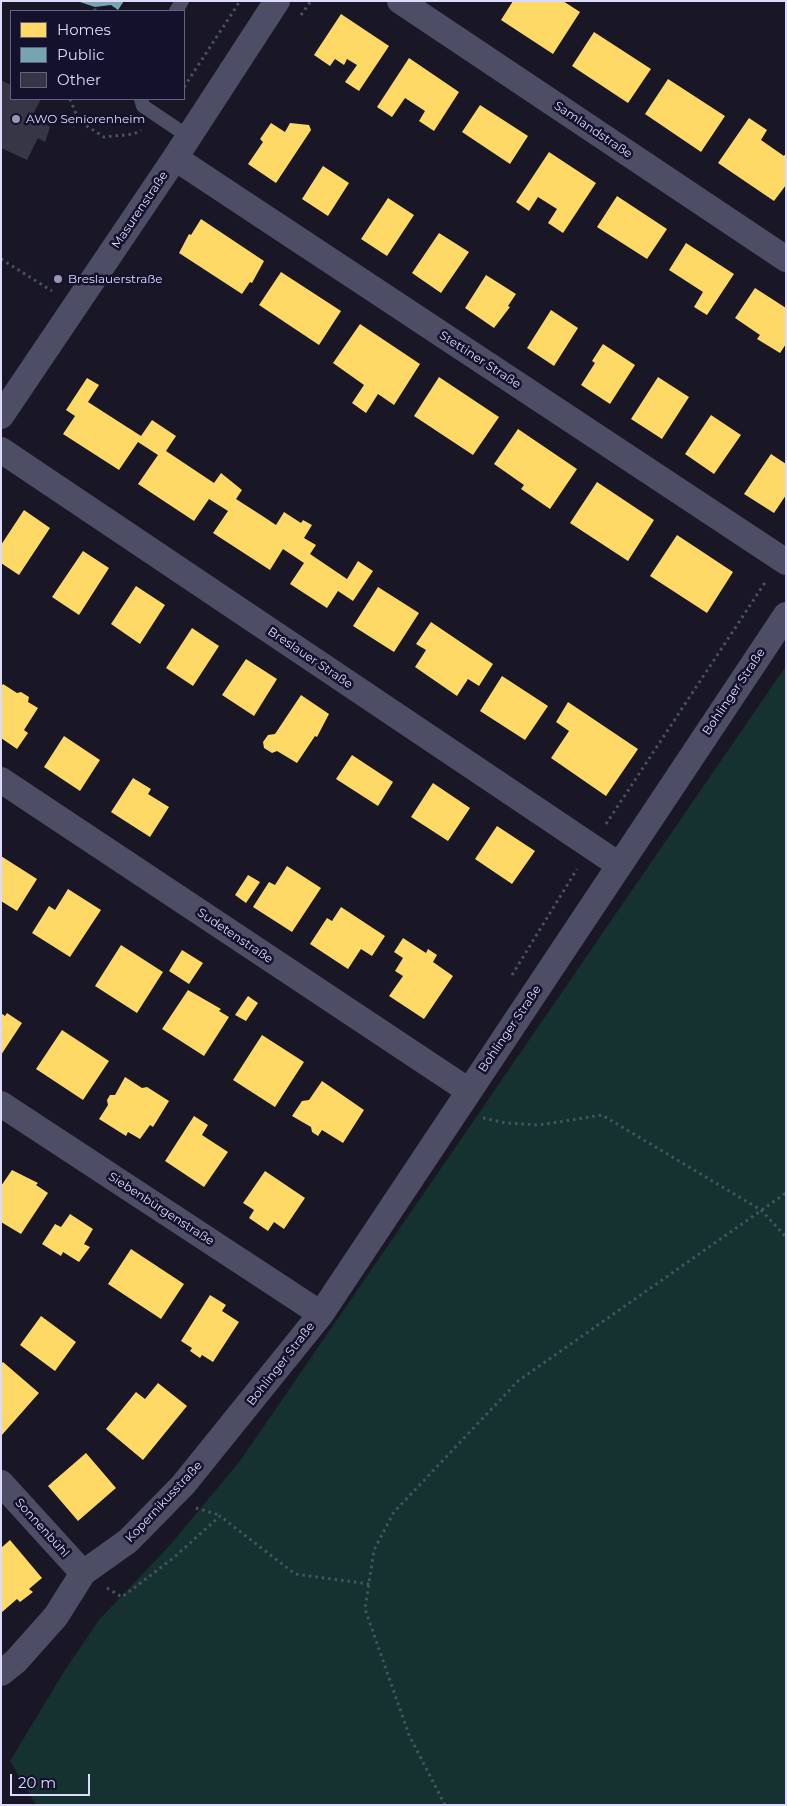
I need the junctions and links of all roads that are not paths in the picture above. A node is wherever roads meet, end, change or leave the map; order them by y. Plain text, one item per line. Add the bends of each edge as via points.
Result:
1 (277, 1) edge
2 (400, 1) edge
3 (141, 100) edge
4 (182, 148) junction
5 (786, 259) edge
6 (1, 416) edge
7 (1, 450) edge
8 (783, 560) edge
9 (786, 615) edge
10 (1, 780) edge
11 (619, 865) junction
12 (462, 1102) junction
13 (1, 1104) edge
14 (321, 1314) junction
15 (224, 1436) joint
16 (1, 1483) edge
17 (83, 1573) junction
18 (1, 1673) edge

1 - 4 street, Masurenstraße
2 - 5 street, Samlandstraße
3 - 4 lane via 143,106 163,118
4 - 6 street, Masurenstraße
4 - 8 street, Stettiner Straße
7 - 11 street, Breslauer Straße
9 - 11 street, Bohlinger Straße
10 - 12 street, Sudetenstraße
11 - 12 street, Bohlinger Straße
12 - 14 street, Bohlinger Straße
13 - 14 street, Siebenbürgenstraße
14 - 15 street, Bohlinger Straße
15 - 17 street, Kopernikusstraße via 183,1485 128,1541
16 - 17 street, Sonnenbühl
17 - 18 street, Kopernikusstraße via 56,1616

